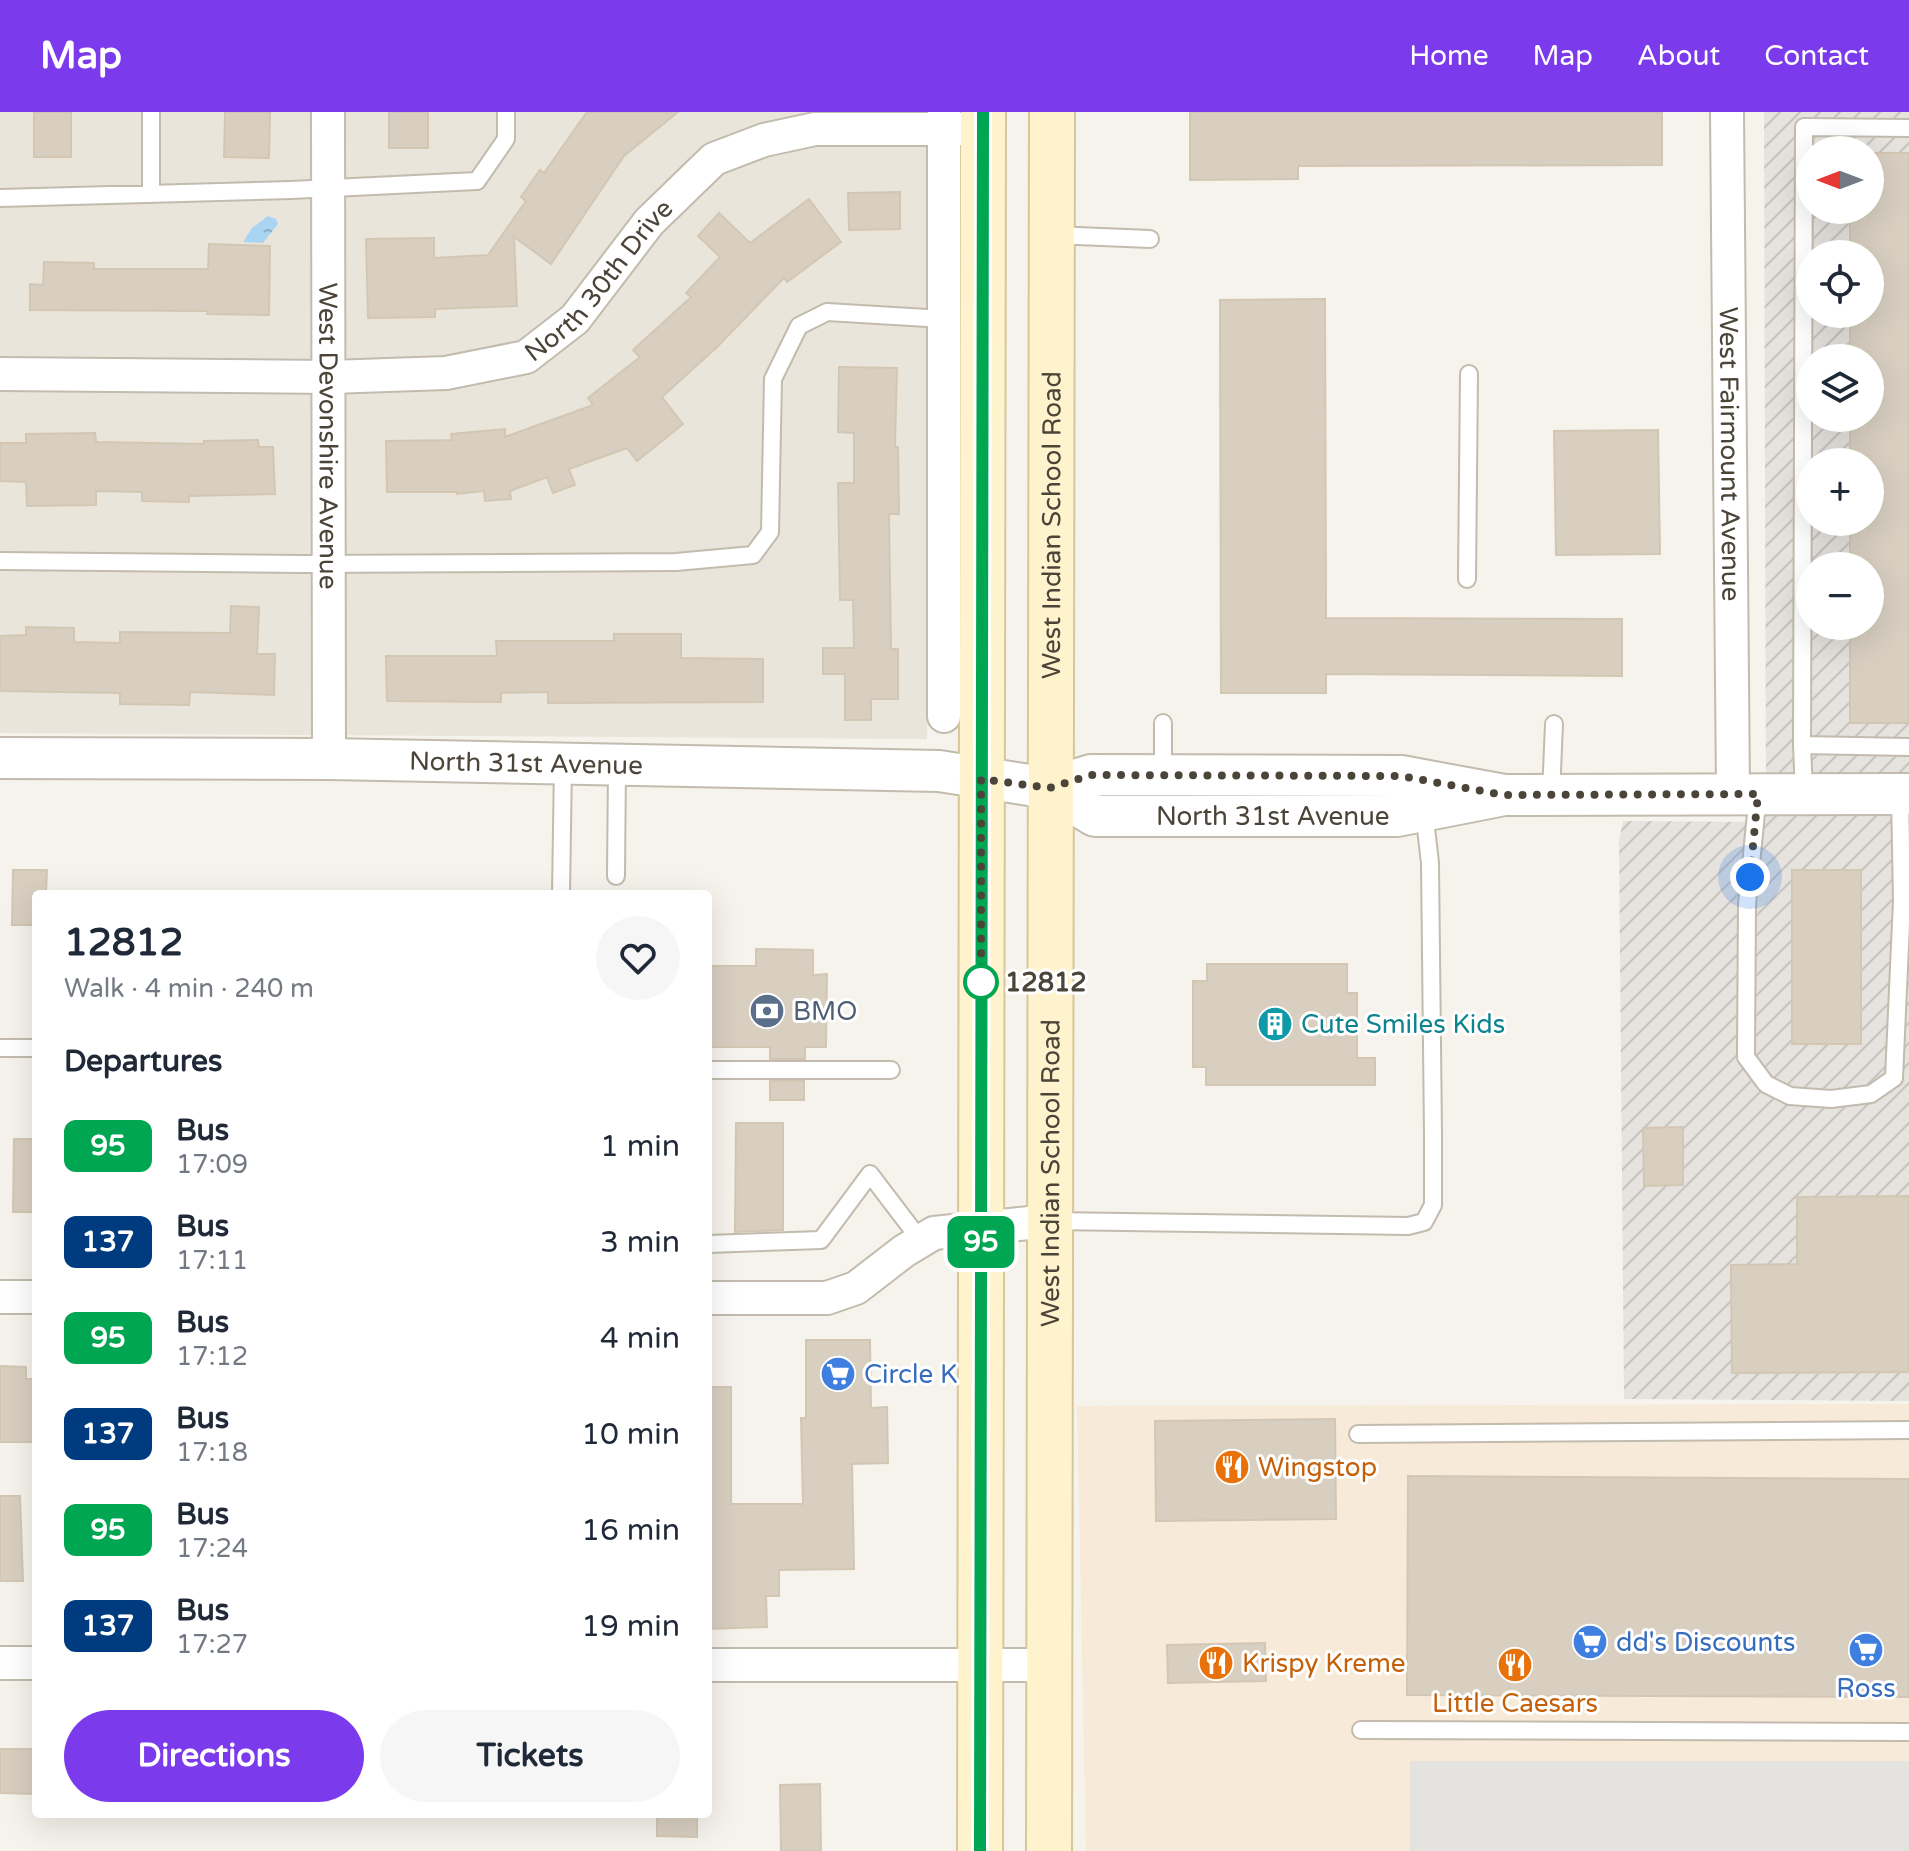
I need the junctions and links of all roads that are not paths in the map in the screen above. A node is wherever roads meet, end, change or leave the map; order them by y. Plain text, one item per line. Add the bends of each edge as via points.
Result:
1 (151, 112) edge
2 (328, 112) edge
3 (506, 112) edge
4 (1052, 112) edge
5 (1727, 112) edge
6 (1804, 119) edge
7 (963, 120) edge
8 (1909, 128) edge
9 (330, 187) junction
10 (151, 194) junction
11 (0, 198) edge
12 (1052, 235) junction
13 (1150, 239) dead end
14 (944, 319) junction
15 (0, 374) edge
16 (1469, 374) dead end
17 (330, 377) junction
18 (0, 561) edge
19 (328, 564) junction
20 (1467, 579) dead end
21 (944, 716) dead end
22 (1163, 723) dead end
23 (1554, 724) dead end
24 (1802, 745) junction
25 (1909, 747) edge
26 (0, 758) edge
27 (329, 759) junction
28 (563, 764) junction
29 (617, 765) junction
30 (1163, 775) junction
31 (981, 779) junction
32 (1049, 788) junction
33 (1746, 794) junction
34 (1804, 794) junction
35 (1905, 794) edge
36 (1504, 795) junction
37 (1551, 795) junction
38 (1424, 811) junction
39 (616, 876) dead end
40 (561, 890) edge
41 (0, 1048) edge
42 (32, 1048) edge
43 (712, 1070) edge
44 (891, 1070) dead end
45 (1048, 1221) junction
46 (981, 1227) junction
47 (921, 1241) junction
48 (712, 1244) edge
49 (0, 1297) edge
50 (32, 1297) edge
51 (712, 1298) edge
52 (1909, 1430) edge
53 (1358, 1434) dead end
54 (0, 1663) edge
55 (32, 1663) edge
56 (981, 1664) junction
57 (712, 1665) edge
58 (1049, 1665) junction
59 (1361, 1730) dead end
60 (1909, 1732) edge
61 (980, 1851) edge
62 (1049, 1851) edge

1 - 10 lane
2 - 9 street, West Devonshire Avenue
3 - 9 lane via 506,139 477,181
4 - 12 main road, West Indian School Road
5 - 33 street, West Fairmount Avenue
6 - 8 lane
6 - 24 lane
7 - 14 street
7 - 17 street, North 30th Drive via 815,129 714,159 649,222 575,319 526,357 446,373
7 - 31 main road
9 - 10 lane
9 - 17 street, West Devonshire Avenue
10 - 11 lane
12 - 13 lane
12 - 32 main road, West Indian School Road
14 - 19 lane via 827,312 799,326 773,379 770,532 753,555 676,562
14 - 21 street
15 - 17 street, North 30th Drive
16 - 20 lane
17 - 19 street, West Devonshire Avenue
18 - 19 lane
19 - 27 street, West Devonshire Avenue
22 - 30 lane
23 - 37 lane
24 - 25 lane
24 - 34 lane
26 - 27 street, North 31st Avenue
27 - 28 street, North 31st Avenue
28 - 29 street, North 31st Avenue
28 - 40 lane
29 - 31 street, North 31st Avenue via 939,771
29 - 39 lane
30 - 32 street, North 31st Avenue via 1091,775
30 - 36 street, North 31st Avenue via 1401,776
31 - 32 street, North 31st Avenue
31 - 46 main road
32 - 38 street, North 31st Avenue via 1095,816 1397,816
32 - 45 main road, West Indian School Road
33 - 34 street, North 31st Avenue
33 - 35 lane via 1746,1057 1766,1084 1790,1096 1831,1099 1871,1094 1894,1078
33 - 37 street, North 31st Avenue
34 - 35 street, North 31st Avenue
36 - 37 street, North 31st Avenue
36 - 38 street, North 31st Avenue
38 - 45 lane via 1430,875 1433,1205 1424,1222 1408,1226
41 - 42 lane
43 - 44 lane
45 - 46 street
45 - 58 main road, West Indian School Road
46 - 47 street via 934,1233
46 - 56 main road
47 - 48 lane via 870,1174 821,1240
47 - 51 street via 856,1288 827,1298
49 - 50 street
52 - 53 lane
54 - 55 street
56 - 57 street
56 - 58 street
56 - 61 main road
58 - 62 main road, West Indian School Road
59 - 60 lane

